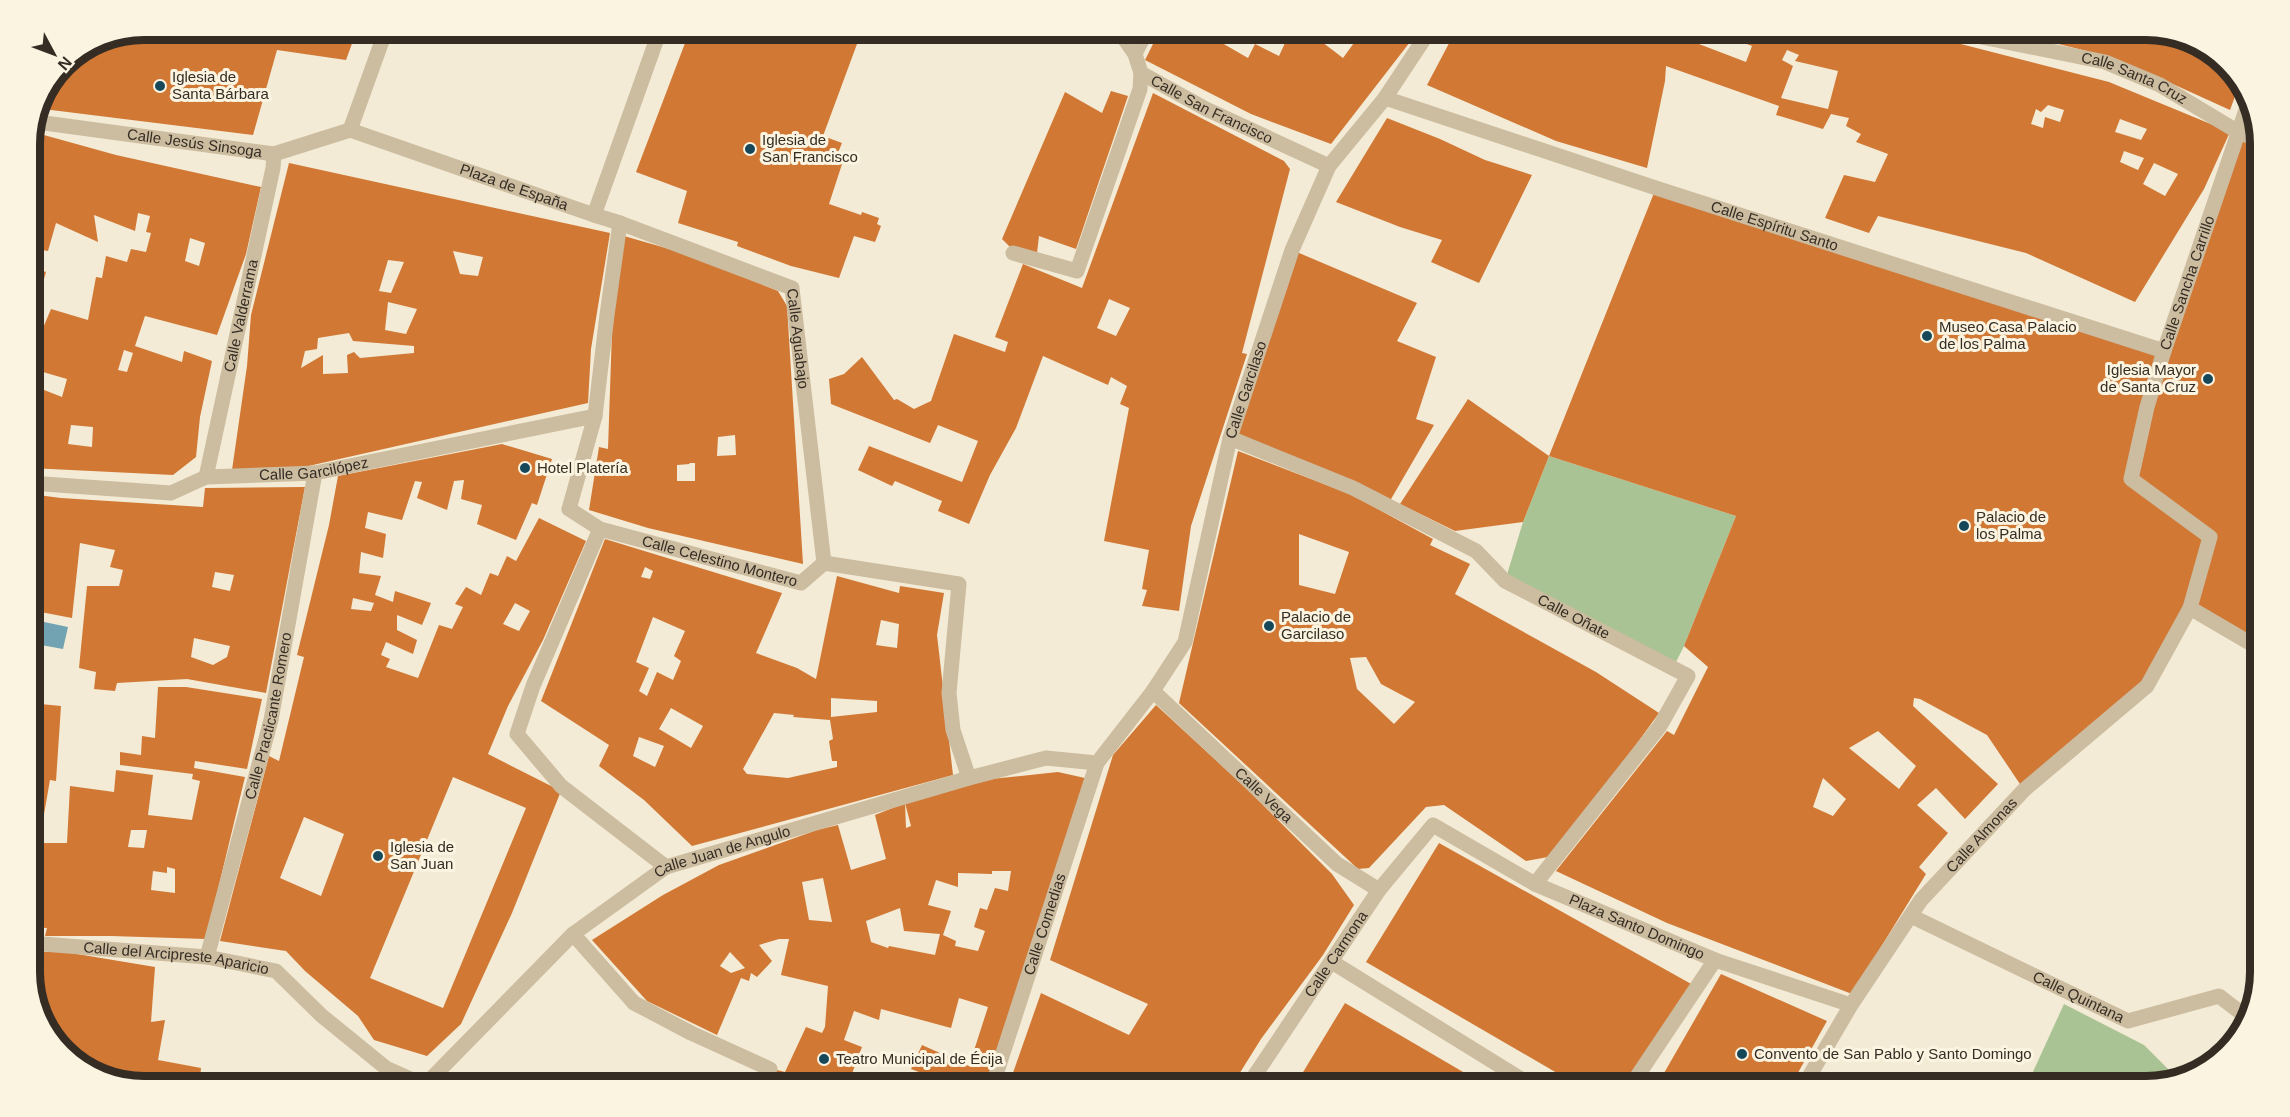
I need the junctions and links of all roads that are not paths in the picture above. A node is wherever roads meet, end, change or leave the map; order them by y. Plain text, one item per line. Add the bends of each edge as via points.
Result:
1 (382, 40) edge
2 (656, 40) edge
3 (1125, 40) edge
4 (1142, 40) edge
5 (1423, 40) edge
6 (1996, 40) edge
7 (1135, 54) junction
8 (1141, 73) junction
9 (1385, 98) junction
10 (2245, 115) edge
11 (43, 123) edge
12 (350, 130) junction
13 (2240, 133) junction
14 (2249, 136) edge
15 (274, 154) junction
16 (1329, 166) junction
17 (594, 215) junction
18 (620, 223) junction
19 (1013, 253) dead end
20 (2164, 351) junction
21 (595, 416) junction
22 (1230, 438) junction
23 (315, 472) junction
24 (206, 477) junction
25 (41, 484) edge
26 (600, 529) junction
27 (824, 563) junction
28 (2190, 608) junction
29 (2250, 643) edge
30 (1153, 692) junction
31 (1097, 763) junction
32 (969, 778) junction
33 (1433, 825) joint
34 (666, 867) junction
35 (1535, 884) junction
36 (1379, 890) junction
37 (1911, 916) junction
38 (573, 934) junction
39 (41, 944) edge
40 (207, 957) junction
41 (1715, 960) junction
42 (1332, 962) junction
43 (1851, 1005) junction
44 (2241, 1013) edge
45 (770, 1069) dead end
46 (403, 1076) edge
47 (434, 1076) edge
48 (996, 1076) edge
49 (1254, 1076) edge
50 (1516, 1076) edge
51 (1637, 1076) edge
52 (1809, 1076) edge

1 - 12 street
2 - 17 street
3 - 7 street, Calle San Francisco
4 - 7 street
5 - 9 street, Calle Garcilaso
6 - 13 street, Calle Santa Cruz via 2105,62 2160,85
7 - 8 street, Calle San Francisco
8 - 16 street, Calle San Francisco via 1206,109
8 - 19 street via 1140,89 1077,271
9 - 16 street, Calle Garcilaso
9 - 20 street, Calle Espíritu Santo
10 - 13 street, Calle Sancha Carrillo
11 - 15 street, Calle Jesús Sinsoga
12 - 15 street, Calle Jesús Sinsoga
12 - 17 street, Plaza de España
13 - 14 street, Calle Santa Cruz
13 - 20 street, Calle Sancha Carrillo
15 - 24 street, Calle Valderrama
16 - 22 street, Calle Garcilaso via 1292,250
17 - 18 street, Calle Aguabajo
18 - 21 street
18 - 27 street, Calle Aguabajo via 792,288
20 - 28 street, Calle Sancha Carrillo via 2131,479 2210,537
21 - 23 street, Calle Garcilópez
21 - 26 street, Calle Celestino Montero via 569,509
22 - 30 street, Calle Garcilaso via 1185,642
22 - 35 street, Calle Oñate via 1353,488 1476,551 1506,581 1688,676 1660,726
23 - 24 street, Calle Garcilópez
23 - 40 street, Calle Practicante Romero via 271,720
24 - 25 street, Calle Garcilópez via 171,493
26 - 27 street, Calle Celestino Montero via 801,583
26 - 34 street via 533,686 517,734 561,786
27 - 32 street via 959,584 949,693 953,730
28 - 29 street
28 - 37 street, Calle Almonas via 2147,686 2024,790 1921,900
30 - 31 street, Calle Garcilaso
30 - 36 street, Calle Vega via 1337,864
31 - 32 street, Calle Juan de Angulo via 1046,758
31 - 48 street, Calle Comedias
32 - 34 street, Calle Juan de Angulo
33 - 35 street, Plaza Santo Domingo
33 - 36 street, Calle Carmona
34 - 38 street, Calle Juan de Angulo
35 - 41 street, Plaza Santo Domingo
36 - 42 street, Calle Carmona
37 - 43 street, Calle Almonas
37 - 44 street, Calle Quintana via 2128,1021 2219,996
38 - 45 street via 634,1003
38 - 47 street, Calle Juan de Angulo
39 - 40 street, Calle del Arcipreste Aparicio
40 - 46 street, Calle del Arcipreste Aparicio via 276,971 322,1016 386,1068
41 - 43 street, Plaza Santo Domingo
41 - 51 street
42 - 49 street, Calle Carmona
42 - 50 street
43 - 52 street, Calle Almonas

